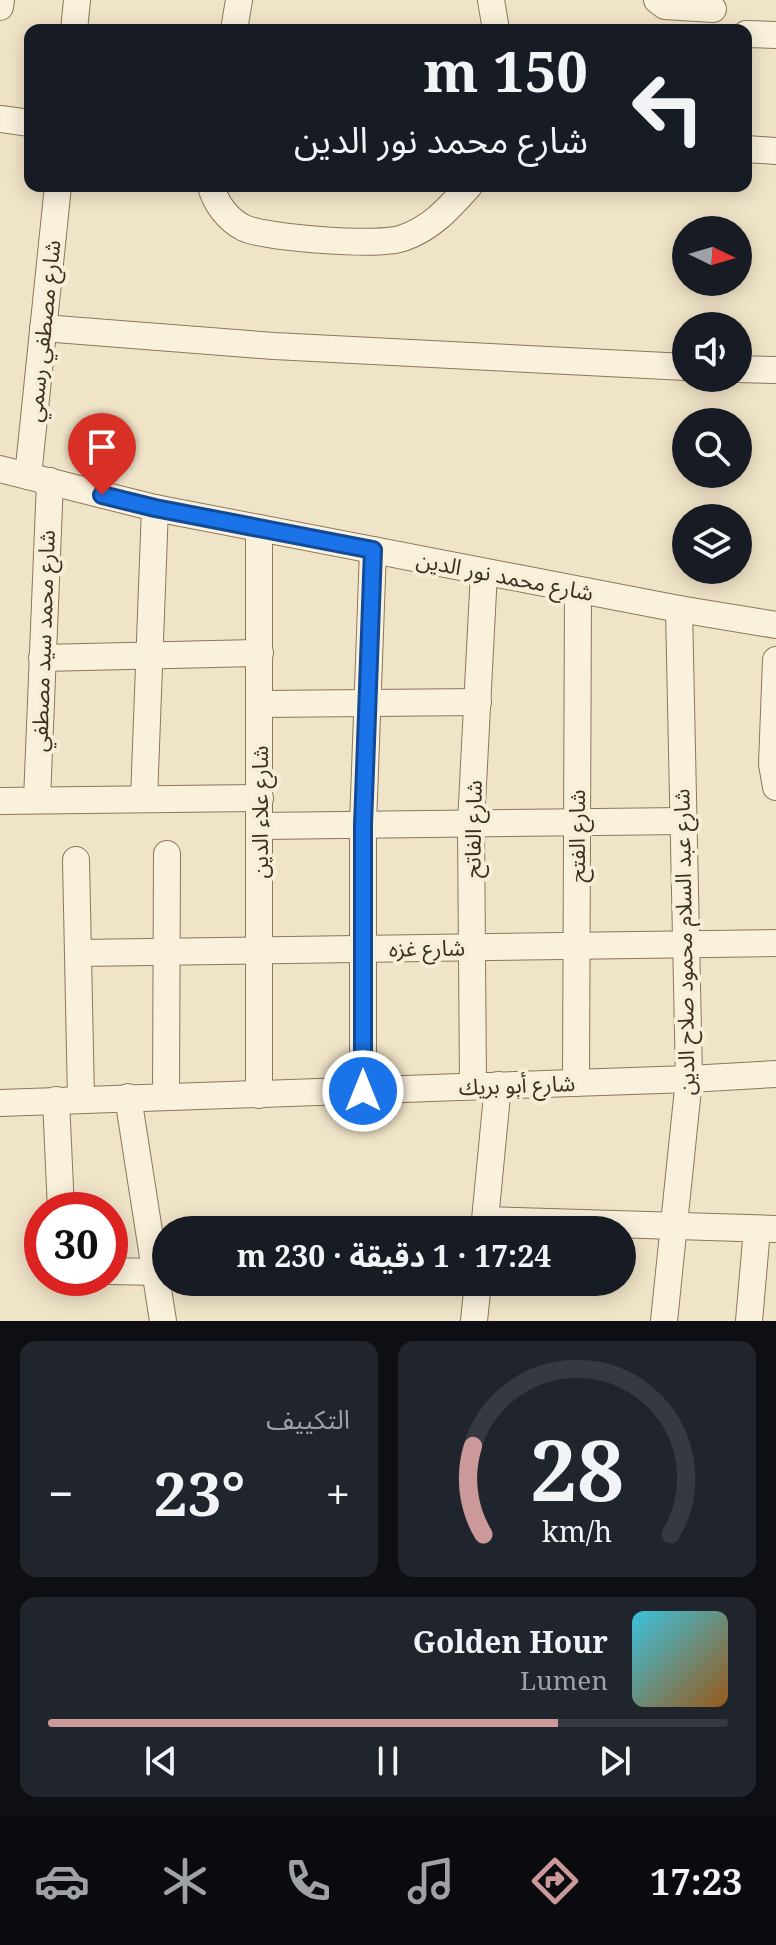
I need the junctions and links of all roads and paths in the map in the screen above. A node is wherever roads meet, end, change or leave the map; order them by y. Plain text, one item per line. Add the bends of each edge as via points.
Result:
1 (1, 0) edge
2 (77, 0) edge
3 (239, 0) edge
4 (491, 0) edge
5 (657, 0) edge
6 (0, 7) edge
7 (717, 13) edge
8 (75, 24) edge
9 (235, 24) edge
10 (495, 24) edge
11 (752, 34) edge
12 (776, 35) edge
13 (0, 119) edge
14 (24, 122) edge
15 (752, 149) edge
16 (776, 151) edge
17 (57, 192) edge
18 (212, 192) edge
19 (464, 192) edge
20 (43, 328) junction
21 (672, 366) edge
22 (752, 369) edge
23 (776, 370) edge
24 (0, 469) edge
25 (39, 479) junction
26 (155, 508) junction
27 (259, 528) junction
28 (373, 550) junction
29 (484, 572) junction
30 (578, 590) junction
31 (679, 609) junction
32 (776, 625) edge
33 (260, 653) junction
34 (149, 655) junction
35 (42, 658) junction
36 (776, 660) edge
37 (478, 702) junction
38 (367, 703) junction
39 (260, 704) junction
40 (776, 787) edge
41 (260, 798) junction
42 (144, 799) junction
43 (37, 800) junction
44 (0, 801) edge
45 (684, 821) junction
46 (577, 822) junction
47 (471, 823) junction
48 (363, 825) junction
49 (260, 826) junction
50 (167, 854) dead end
51 (76, 860) dead end
52 (776, 943) edge
53 (686, 944) junction
54 (577, 946) junction
55 (472, 947) junction
56 (363, 949) junction
57 (259, 950) junction
58 (167, 952) junction
59 (78, 953) junction
60 (776, 1074) edge
61 (689, 1079) junction
62 (576, 1083) junction
63 (485, 1086) junction
64 (363, 1091) junction
65 (259, 1095) junction
66 (166, 1096) junction
67 (128, 1097) junction
68 (68, 1100) junction
69 (0, 1103) edge
70 (62, 1192) edge
71 (484, 1216) edge
72 (636, 1226) edge
73 (674, 1226) junction
74 (766, 1229) edge
75 (152, 1253) edge
76 (128, 1271) edge
77 (152, 1272) edge
78 (159, 1296) edge
79 (477, 1296) edge
80 (163, 1321) edge
81 (474, 1321) edge
82 (664, 1321) edge
83 (749, 1321) edge

1 - 6 street
2 - 8 street
3 - 9 street
4 - 10 street
5 - 7 street via 665,6
11 - 12 street
13 - 14 street
15 - 16 street
17 - 20 street, شارع مصطفي رسمي
18 - 19 street via 226,215 245,228 371,243 399,240 425,229
20 - 21 street
20 - 25 street, شارع مصطفي رسمي
22 - 23 street
24 - 25 street, شارع محمد نور الدين
25 - 26 street, شارع محمد نور الدين
25 - 35 street, شارع محمد سيد مصطفي
26 - 27 street, شارع محمد نور الدين
26 - 34 street
27 - 28 street, شارع محمد نور الدين
27 - 33 street, شارع علاء الدين
28 - 29 street, شارع محمد نور الدين
28 - 38 street
29 - 30 street, شارع محمد نور الدين
29 - 37 street, شارع الفاتح
30 - 31 street, شارع محمد نور الدين
30 - 46 street, شارع الفتح
31 - 32 street, شارع محمد نور الدين
31 - 45 street, شارع عبد السلام محمود صلاح الدين
33 - 34 street
33 - 39 street, شارع علاء الدين
34 - 35 street
34 - 42 street
35 - 43 street, شارع محمد سيد مصطفي
36 - 40 street
37 - 38 street
37 - 47 street, شارع الفاتح
38 - 39 street
38 - 48 street
39 - 41 street, شارع علاء الدين
41 - 42 street
41 - 49 street, شارع علاء الدين
42 - 43 street
43 - 44 street
45 - 46 street
45 - 53 street, شارع عبد السلام محمود صلاح الدين
46 - 47 street
46 - 54 street, شارع الفتح
47 - 48 street
47 - 55 street, شارع الفاتح
48 - 49 street
48 - 56 street
49 - 57 street, شارع علاء الدين
50 - 58 street
51 - 59 street
52 - 53 street, شارع غزه
53 - 54 street, شارع غزه
53 - 61 street, شارع عبد السلام محمود صلاح الدين
54 - 55 street, شارع غزه
54 - 62 street, شارع الفتح
55 - 56 street, شارع غزه
55 - 63 street, شارع الفاتح
56 - 57 street, شارع غزه
56 - 64 street
57 - 58 street, شارع غزه
57 - 65 street, شارع علاء الدين
58 - 59 street, شارع غزه
58 - 66 street
59 - 68 street
60 - 61 street, شارع أبو بريك
61 - 62 street, شارع أبو بريك
61 - 73 street, شارع عبد السلام محمود صلاح الدين
62 - 63 street, شارع أبو بريك
63 - 64 street, شارع أبو بريك
63 - 71 street, شارع الفاتح
64 - 65 street, شارع أبو بريك
65 - 66 street, شارع أبو بريك
66 - 67 street, شارع أبو بريك
67 - 68 street, شارع أبو بريك
67 - 75 street
68 - 69 street, شارع أبو بريك
68 - 70 street
72 - 73 street
73 - 74 street
73 - 82 street, شارع عبد السلام محمود صلاح الدين
74 - 83 street
76 - 77 street
78 - 80 street
79 - 81 street

